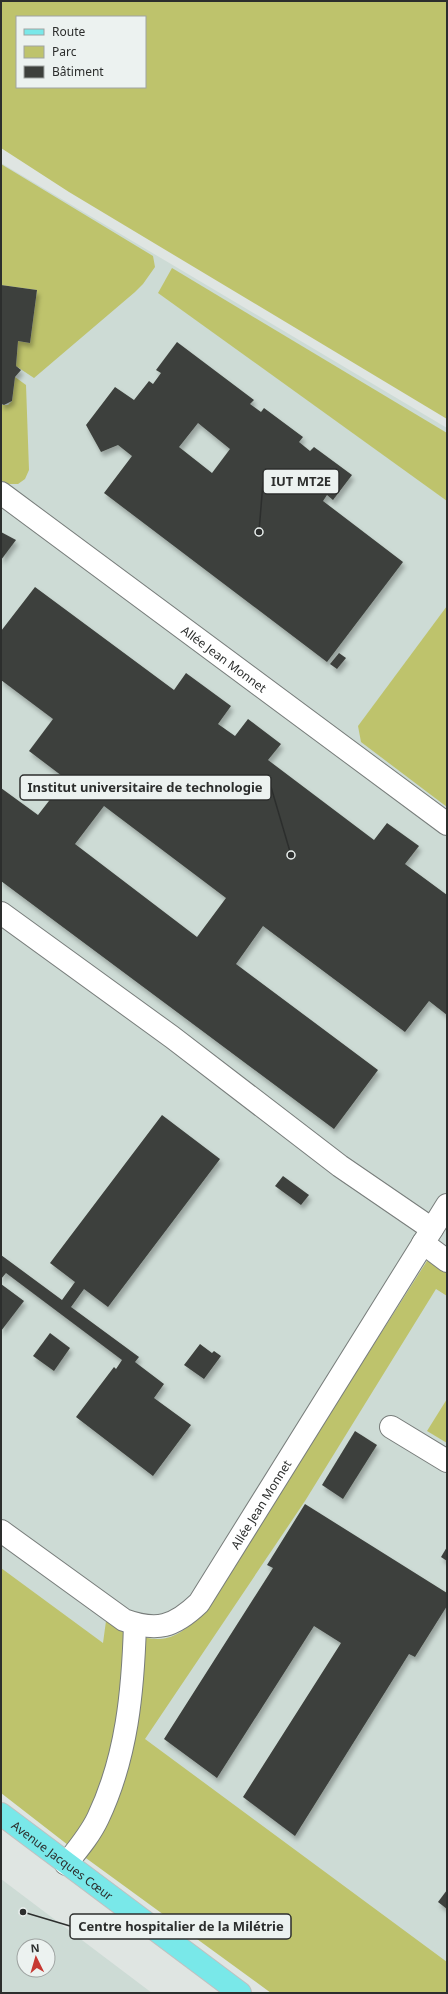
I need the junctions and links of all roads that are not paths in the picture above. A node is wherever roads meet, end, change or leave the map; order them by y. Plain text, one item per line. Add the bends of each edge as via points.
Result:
1 (1, 492) edge
2 (447, 824) edge
3 (1, 913) edge
4 (447, 1205) edge
5 (427, 1236) junction
6 (447, 1261) edge
7 (391, 1427) dead end
8 (447, 1461) edge
9 (1, 1531) edge
10 (135, 1624) junction
11 (1, 1814) edge
12 (66, 1864) junction
13 (240, 1993) edge

1 - 2 lane, Allée Jean Monnet
3 - 5 lane via 172,1037
4 - 5 lane, Allée Jean Monnet
5 - 6 lane
5 - 10 lane, Allée Jean Monnet via 199,1603 184,1616 158,1628
7 - 8 lane
9 - 10 lane, Allée Jean Monnet via 112,1613
10 - 12 lane via 131,1703 125,1741 98,1818 88,1836
11 - 12 main road, Avenue Jacques Cœur
12 - 13 main road, Avenue Jacques Cœur

